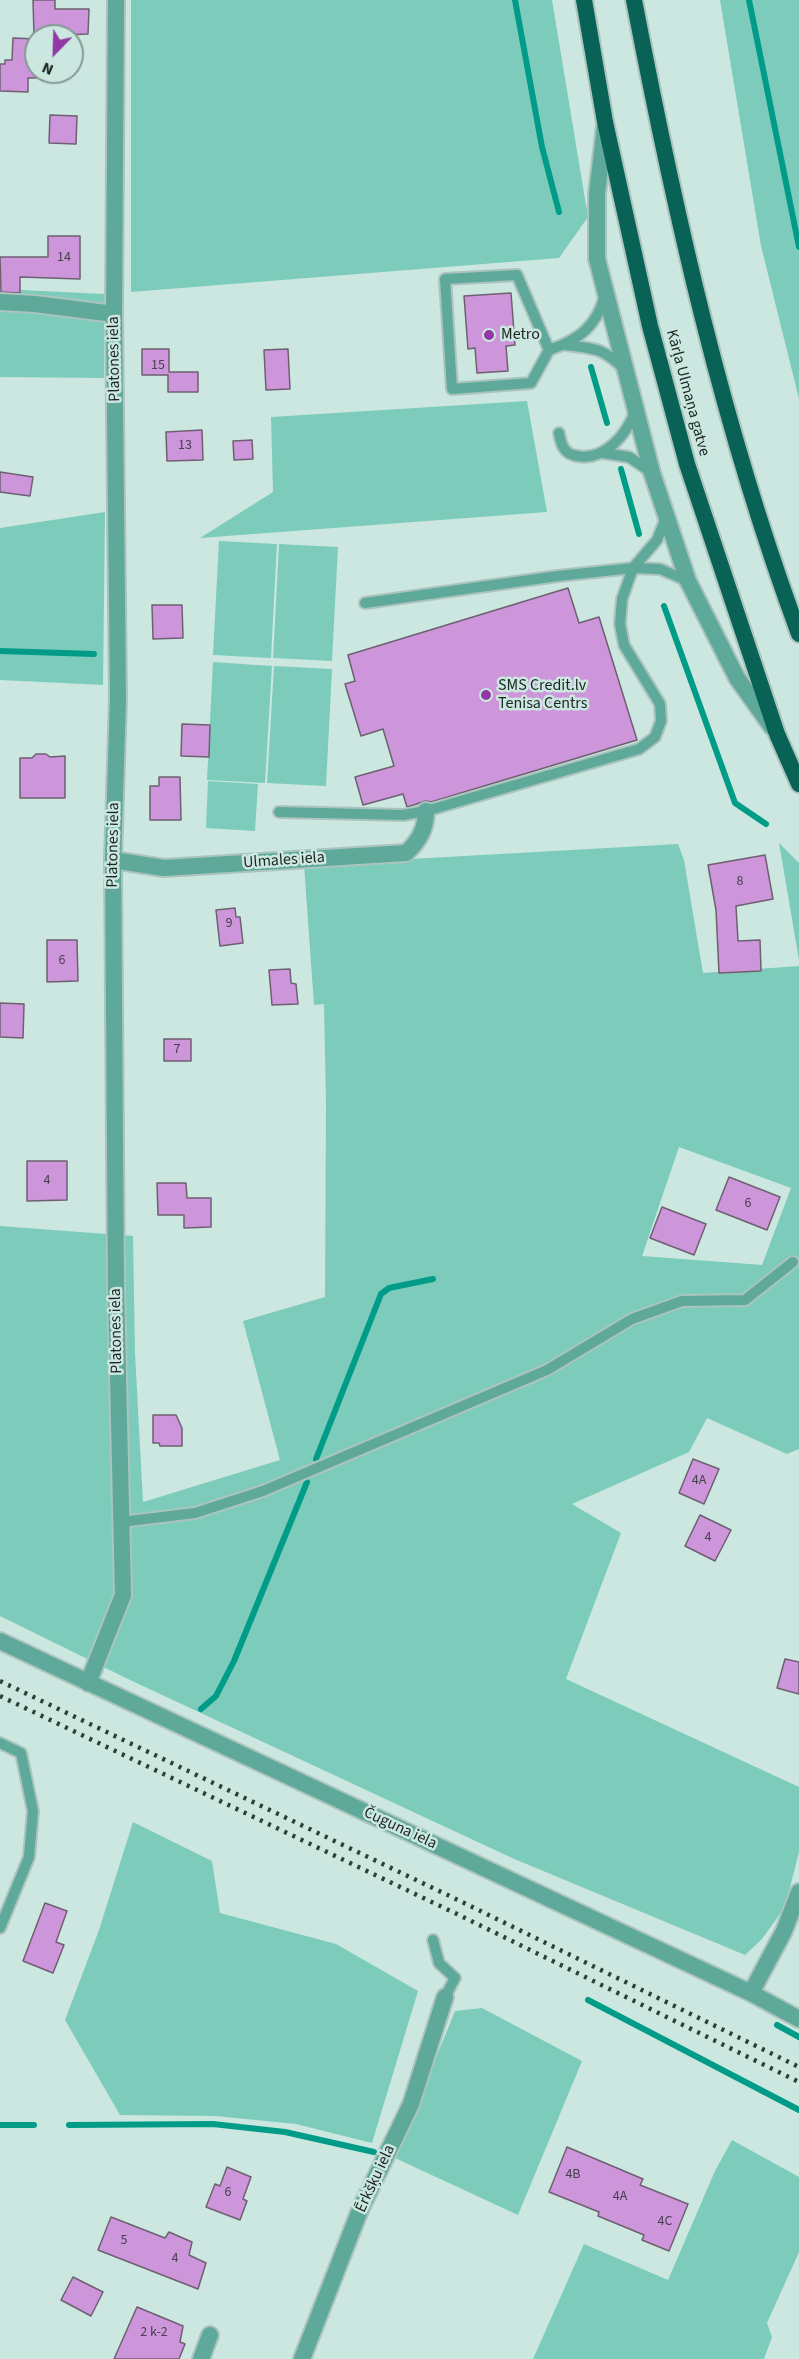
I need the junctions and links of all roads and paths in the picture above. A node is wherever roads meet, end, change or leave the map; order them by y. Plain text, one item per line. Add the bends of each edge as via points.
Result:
1 (116, 0) edge
2 (584, 0) edge
3 (634, 0) edge
4 (605, 122) junction
5 (605, 294) junction
6 (0, 302) edge
7 (114, 314) junction
8 (566, 345) junction
9 (549, 350) junction
10 (626, 371) junction
11 (635, 412) junction
12 (559, 433) dead end
13 (603, 453) junction
14 (652, 473) junction
15 (667, 515) junction
16 (633, 568) junction
17 (688, 581) junction
18 (365, 603) dead end
19 (799, 634) edge
20 (777, 734) junction
21 (799, 784) edge
22 (426, 811) junction
23 (279, 812) dead end
24 (113, 860) junction
25 (793, 1262) dead end
26 (121, 1522) junction
27 (0, 1641) edge
28 (88, 1683) junction
29 (0, 1743) edge
30 (799, 1892) edge
31 (0, 1928) edge
32 (433, 1940) dead end
33 (751, 1993) junction
34 (445, 1997) joint
35 (799, 2019) edge
36 (210, 2336) dead end
37 (201, 2359) edge
38 (302, 2359) edge

1 - 7 street, Platones iela
2 - 4 highway, Kārļa Ulmaņa gatve
3 - 19 highway, Kārļa Ulmaņa gatve via 704,324 733,434
4 - 5 street via 597,194 597,259
4 - 20 highway, Kārļa Ulmaņa gatve via 650,326 687,464
5 - 8 lane via 594,323
5 - 10 street
6 - 7 street
7 - 24 street, Platones iela via 118,698
8 - 9 lane
8 - 10 lane via 608,353
9 - 9 lane via 516,275 445,279 452,389 531,383
10 - 11 street
11 - 13 lane via 630,425
11 - 14 street
12 - 13 lane via 562,447 571,455 589,459
13 - 14 lane via 629,457
14 - 15 street
15 - 16 lane via 657,540
15 - 17 street
16 - 17 lane via 660,569
16 - 18 lane
16 - 22 lane via 622,599 620,624 624,645 660,704 661,721 656,737 639,749
17 - 20 street via 737,678
20 - 21 highway, Kārļa Ulmaņa gatve
22 - 23 lane via 403,815
22 - 24 street, Ulmales iela via 418,842 406,853 164,868
24 - 26 street, Platones iela
25 - 26 lane via 745,1300 682,1301 632,1318 547,1370 263,1491 195,1514
26 - 28 street, Platones iela via 123,1594
27 - 28 street, Čuguna iela
28 - 33 street, Čuguna iela
29 - 31 lane via 21,1753 33,1812 29,1857
30 - 33 street via 784,1931
32 - 34 lane via 439,1963 455,1978
33 - 35 street, Čuguna iela
34 - 38 street, Ērkšķu iela via 411,2104 360,2210
36 - 37 street

